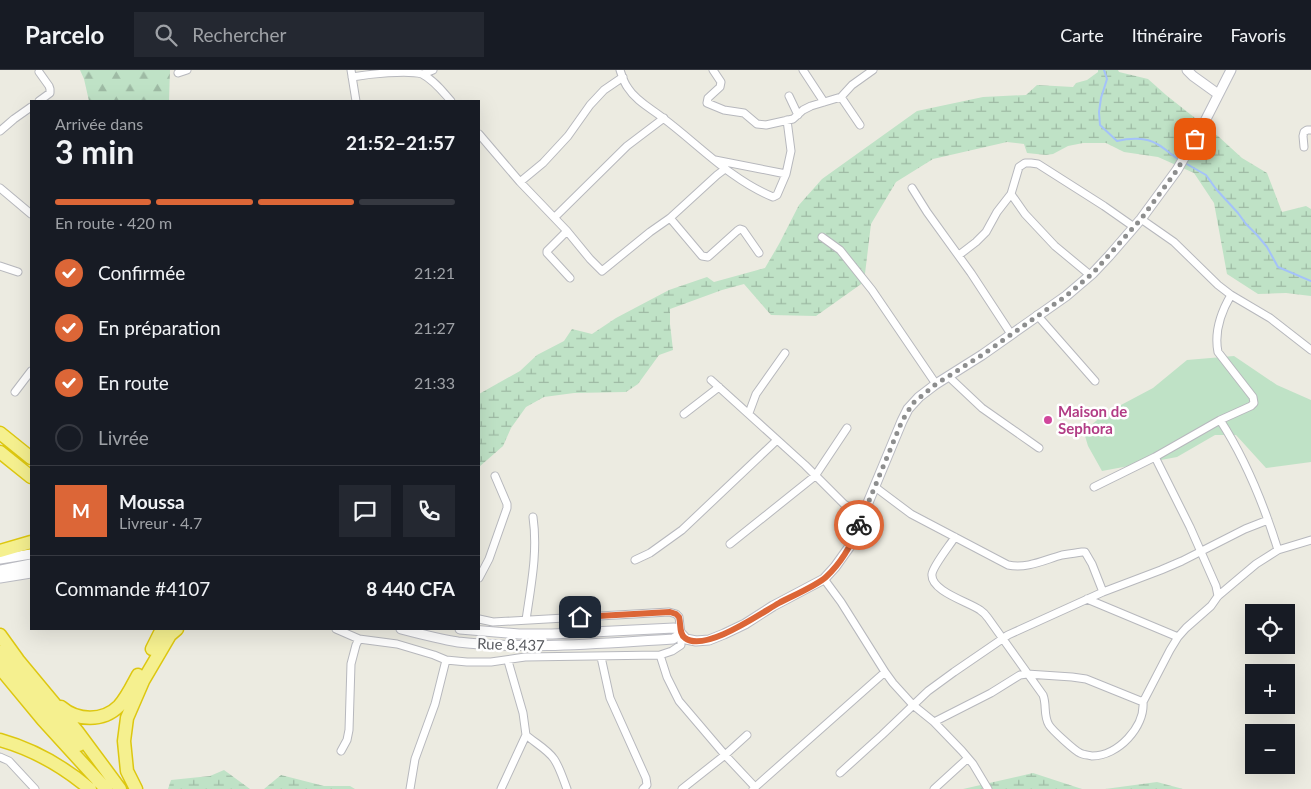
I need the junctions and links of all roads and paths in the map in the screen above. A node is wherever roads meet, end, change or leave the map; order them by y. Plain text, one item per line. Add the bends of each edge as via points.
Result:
1 (187, 70) edge
2 (404, 70) edge
3 (433, 70) edge
4 (712, 70) edge
5 (803, 70) edge
6 (872, 70) edge
7 (1188, 70) edge
8 (1231, 70) edge
9 (40, 72) dead end
10 (178, 73) dead end
11 (352, 73) edge
12 (621, 73) edge
13 (423, 74) junction
14 (1218, 94) junction
15 (789, 96) dead end
16 (841, 97) junction
17 (40, 100) edge
18 (356, 100) edge
19 (450, 100) edge
20 (824, 102) junction
21 (30, 108) edge
22 (798, 115) junction
23 (664, 118) junction
24 (788, 120) junction
25 (860, 125) dead end
26 (1311, 130) edge
27 (0, 131) edge
28 (480, 137) edge
29 (1304, 147) dead end
30 (714, 160) junction
31 (725, 169) junction
32 (786, 174) junction
33 (520, 182) junction
34 (0, 188) edge
35 (912, 188) dead end
36 (1011, 194) junction
37 (30, 213) edge
38 (554, 217) junction
39 (670, 218) junction
40 (1141, 219) junction
41 (1134, 227) junction
42 (567, 231) junction
43 (822, 237) dead end
44 (759, 253) dead end
45 (959, 255) junction
46 (0, 266) edge
47 (18, 272) dead end
48 (1090, 275) junction
49 (570, 278) dead end
50 (1231, 295) junction
51 (1037, 315) junction
52 (1011, 334) junction
53 (1311, 350) edge
54 (785, 353) dead end
55 (30, 372) edge
56 (948, 376) junction
57 (711, 380) dead end
58 (1095, 381) dead end
59 (936, 384) junction
60 (720, 387) junction
61 (15, 392) dead end
62 (749, 413) junction
63 (684, 414) dead end
64 (1220, 420) junction
65 (847, 428) dead end
66 (0, 433) edge
67 (777, 440) junction
68 (1039, 448) dead end
69 (0, 452) edge
70 (30, 457) edge
71 (1156, 457) junction
72 (30, 476) edge
73 (495, 476) dead end
74 (815, 476) junction
75 (875, 486) junction
76 (1094, 486) dead end
77 (864, 513) junction
78 (533, 517) dead end
79 (1268, 520) junction
80 (955, 537) junction
81 (1311, 540) edge
82 (30, 544) edge
83 (730, 544) dead end
84 (1278, 550) junction
85 (0, 551) edge
86 (1200, 552) junction
87 (30, 554) edge
88 (0, 559) edge
89 (635, 560) dead end
90 (30, 564) edge
91 (0, 570) edge
92 (30, 573) edge
93 (480, 576) edge
94 (0, 578) edge
95 (824, 578) junction
96 (1103, 592) junction
97 (1218, 596) junction
98 (1087, 599) junction
99 (480, 619) edge
100 (526, 620) junction
101 (162, 630) edge
102 (176, 630) edge
103 (339, 630) edge
104 (404, 630) edge
105 (470, 630) edge
106 (681, 634) junction
107 (0, 635) edge
108 (1178, 637) junction
109 (360, 638) junction
110 (1003, 639) junction
111 (0, 652) edge
112 (660, 655) junction
113 (601, 657) junction
114 (446, 660) junction
115 (508, 661) junction
116 (0, 668) edge
117 (885, 672) junction
118 (1027, 674) junction
119 (0, 682) edge
120 (46, 693) junction
121 (1143, 702) junction
122 (913, 705) junction
123 (934, 722) junction
124 (526, 735) junction
125 (747, 735) dead end
126 (0, 740) edge
127 (342, 751) dead end
128 (725, 755) junction
129 (0, 757) edge
130 (968, 758) junction
131 (840, 773) dead end
132 (32, 788) edge
133 (754, 788) edge
134 (90, 789) edge
135 (105, 789) edge
136 (120, 789) edge
137 (136, 789) edge
138 (410, 789) edge
139 (501, 789) edge
140 (567, 789) edge
141 (643, 789) edge
142 (682, 789) edge
143 (934, 789) edge
144 (988, 789) edge

1 - 10 street
2 - 11 street
2 - 13 street
3 - 13 street
4 - 24 street via 721,82 707,103 744,113 757,124
5 - 20 street
6 - 16 street
7 - 14 main road
8 - 14 main road, Rue 8.437
9 - 17 street via 50,92
11 - 18 street
12 - 23 street via 628,88
12 - 33 street via 590,105 562,143
13 - 19 street
14 - 40 main road, Rue 8.437 via 1182,161
15 - 22 street
16 - 20 street
16 - 25 street
20 - 22 street
21 - 27 street
22 - 24 street
23 - 30 street
23 - 38 street via 627,146
24 - 32 street via 790,151
26 - 29 street via 1304,132
28 - 33 street
30 - 31 street
30 - 32 street
31 - 32 street via 773,197 778,195
31 - 39 street
33 - 38 street
34 - 37 street
35 - 45 street
36 - 41 street via 1019,167 1025,163 1038,164
36 - 45 street via 982,237
36 - 48 street via 1049,240
38 - 42 street
39 - 42 street via 602,271
39 - 44 street via 705,258 740,229
40 - 41 main road, Rue 8.437
40 - 50 street via 1174,242
41 - 48 main road, Rue 8.437
42 - 49 street via 547,251
43 - 59 street via 840,250 872,290
45 - 52 street
46 - 47 street
48 - 51 main road, Rue 8.437
50 - 53 street via 1270,318
50 - 64 street via 1224,306 1216,344 1218,352 1253,397 1254,403
51 - 52 main road, Rue 8.437
51 - 58 street
52 - 56 main road, Rue 8.437
54 - 62 street via 756,394
55 - 61 street
56 - 59 main road, Rue 8.437
56 - 68 street via 982,408
57 - 60 street
59 - 75 main road, Rue 8.437 via 908,409
60 - 62 street
60 - 63 street
62 - 67 street
64 - 71 street
64 - 79 street via 1246,467
65 - 74 street
66 - 70 highway
67 - 74 street
67 - 89 street via 682,530
69 - 72 highway
71 - 76 street
71 - 86 street
73 - 93 street via 507,508
74 - 77 street via 844,504
74 - 83 street
75 - 77 main road, Rue 8.437
75 - 80 street via 911,514
77 - 95 main road, Rue 8.437 via 850,546
78 - 100 street via 535,556
79 - 84 street
79 - 86 street
80 - 96 street via 1017,567 1085,552
80 - 110 street via 936,565 933,579 937,586 981,610
81 - 84 street
82 - 85 highway
84 - 97 street
86 - 96 street
86 - 97 street
87 - 88 main road
90 - 91 main road
92 - 94 main road
95 - 106 main road, Rue 8.437 via 745,624 709,640 686,639
95 - 117 street
96 - 98 street
97 - 108 street
98 - 108 street
98 - 110 street
99 - 100 street via 493,622
100 - 106 street via 670,612 679,617
101 - 120 highway via 127,695 112,712 83,718 64,709
102 - 137 highway via 143,680 127,718 125,756 127,771
103 - 109 street
104 - 106 main road, Rue 8.437 via 456,642 522,645 673,639
105 - 106 main road, Rue 8.437 via 552,634 674,628
106 - 112 street via 681,645
107 - 120 highway
108 - 121 street
109 - 114 street via 397,644
109 - 127 street via 351,664 348,730
110 - 118 street
110 - 122 street
111 - 136 highway via 70,736
112 - 113 street
112 - 128 street via 680,701
113 - 115 street via 526,657
113 - 141 street via 610,698 646,778
114 - 115 street
114 - 138 street via 435,704 414,759
115 - 124 street
116 - 135 highway
117 - 122 street
117 - 133 street
118 - 121 street via 1086,679
118 - 121 street via 1043,695 1049,726 1080,753 1091,756 1110,752 1136,728 1144,708
118 - 123 street
119 - 135 highway via 37,727
120 - 136 highway
122 - 123 street
122 - 131 street
123 - 130 street
124 - 139 street
124 - 140 street via 554,760
125 - 128 street
126 - 134 highway via 46,759
128 - 133 street
128 - 142 street
129 - 132 street via 9,761
130 - 143 street
130 - 144 street

